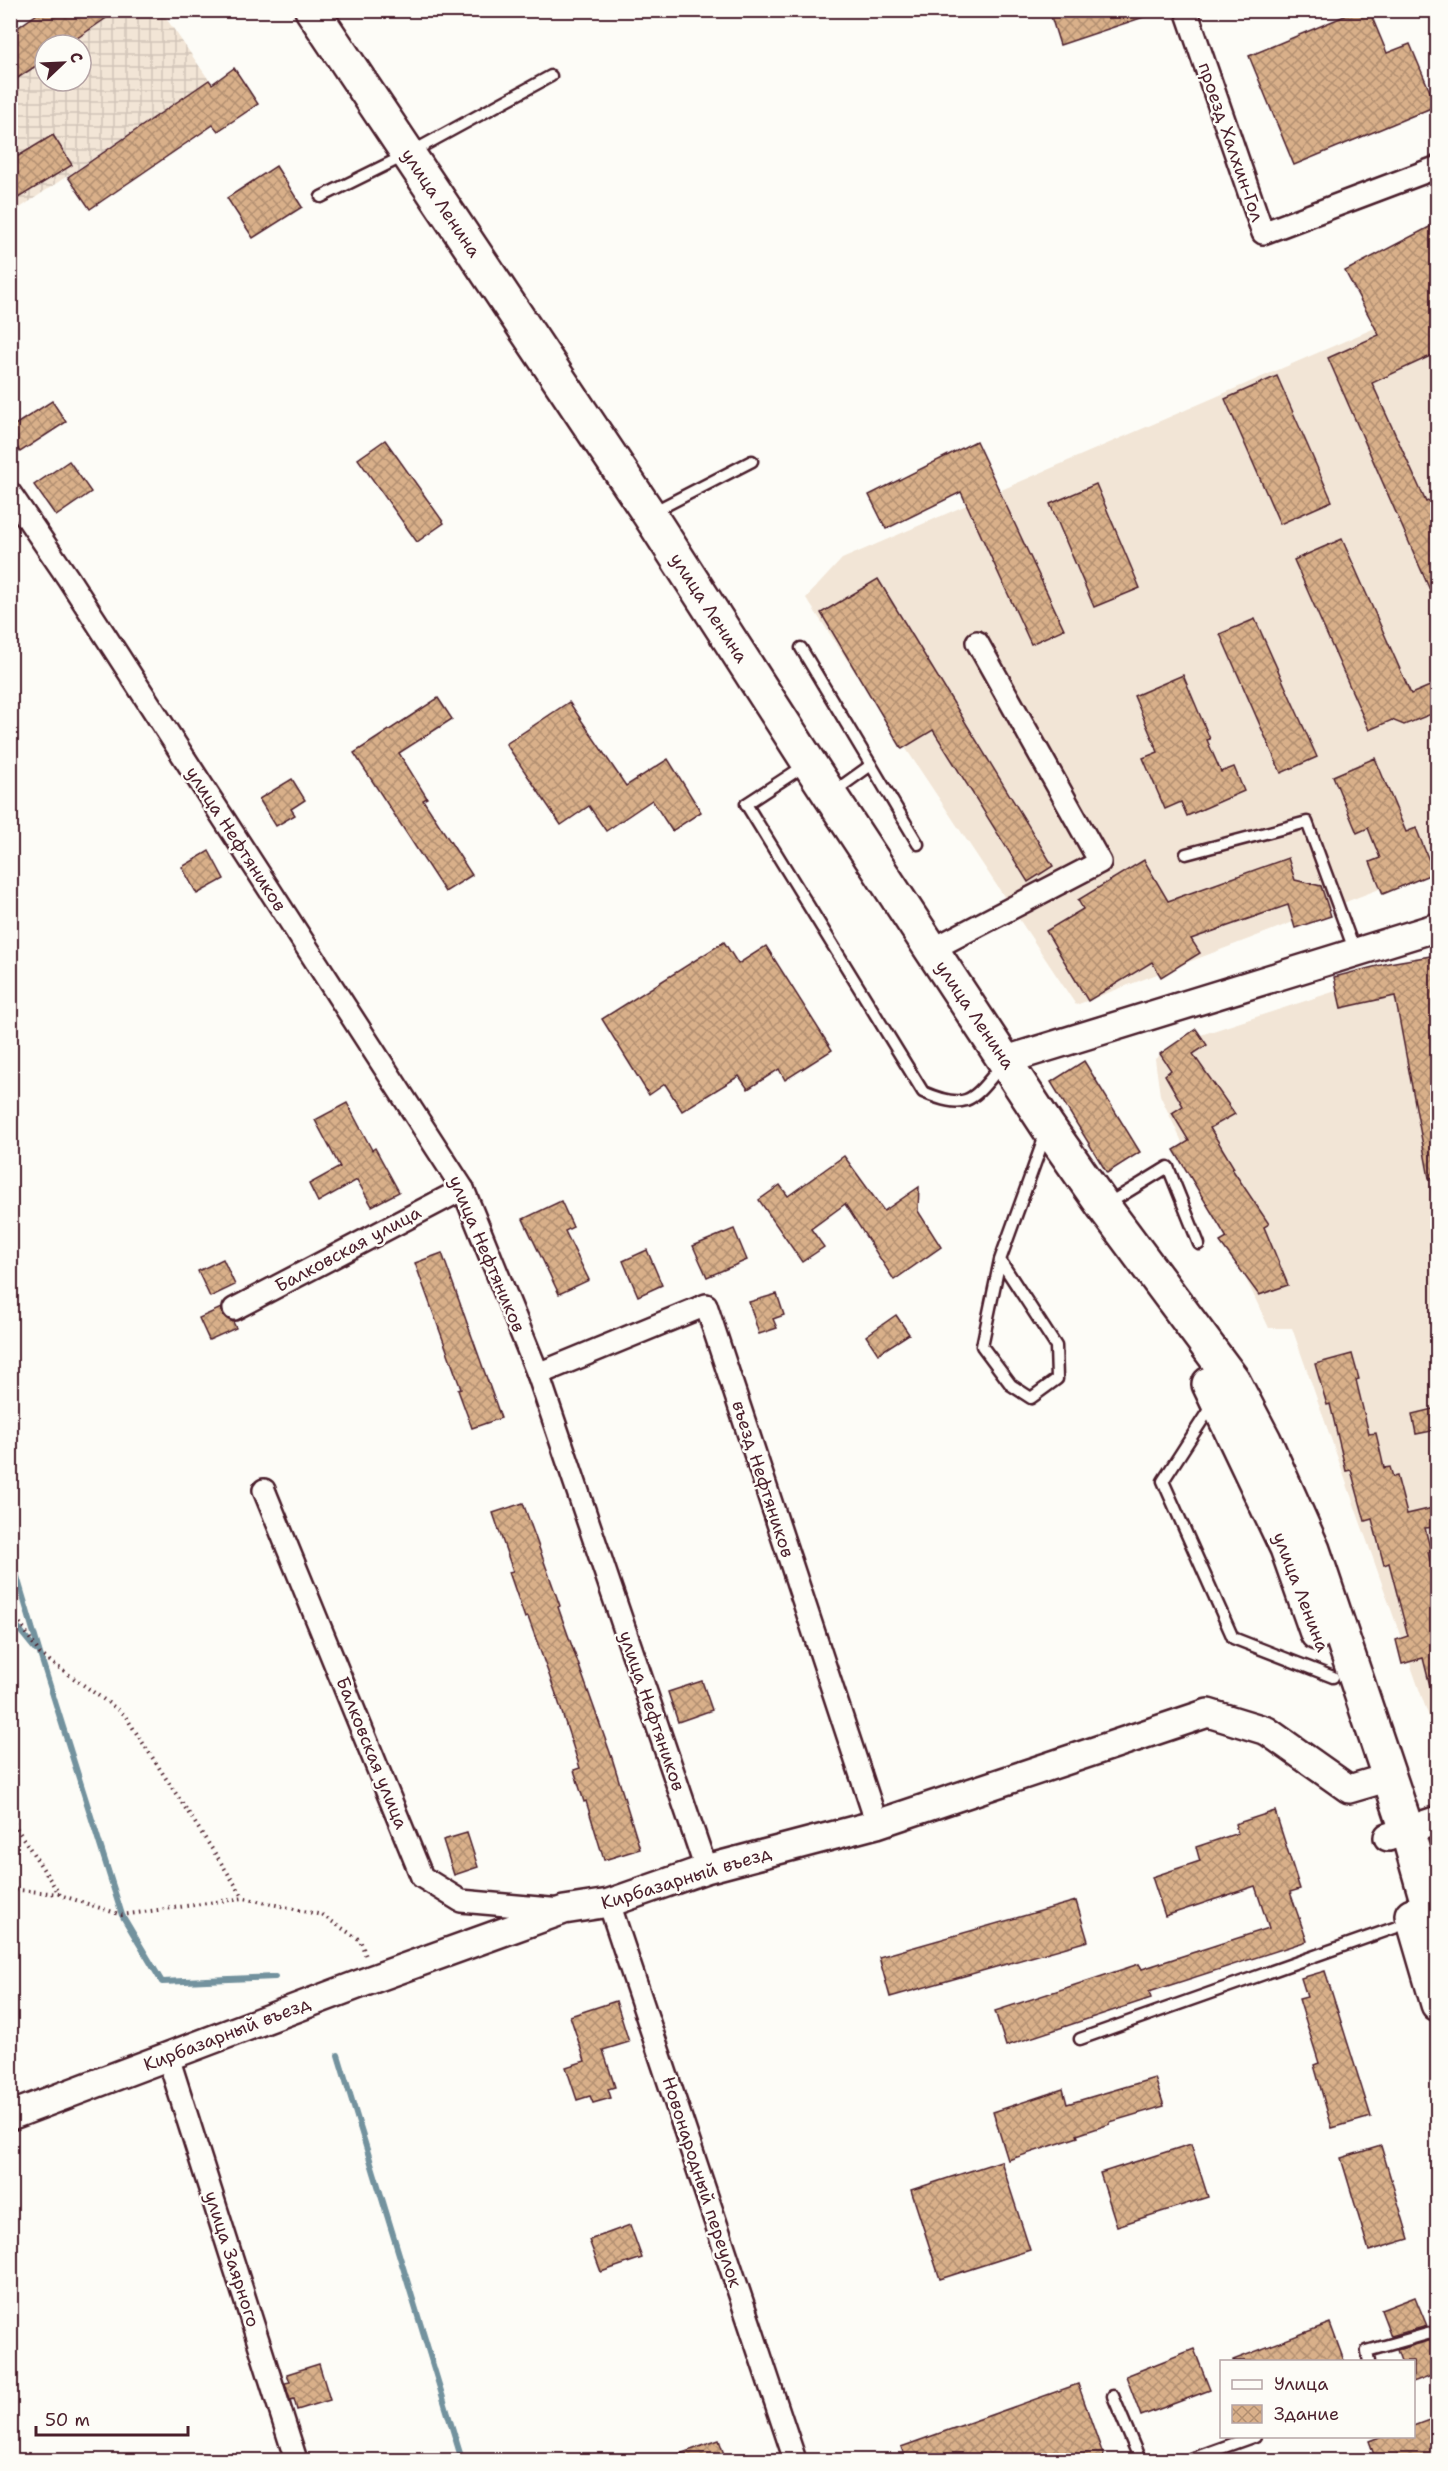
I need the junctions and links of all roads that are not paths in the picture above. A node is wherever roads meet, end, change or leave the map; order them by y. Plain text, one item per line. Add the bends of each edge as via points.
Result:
1 (312, 10) edge
2 (1186, 10) edge
3 (551, 76) dead end
4 (408, 154) junction
5 (1437, 167) edge
6 (321, 197) dead end
7 (752, 461) dead end
8 (10, 493) edge
9 (649, 514) junction
10 (977, 642) dead end
11 (801, 648) dead end
12 (809, 763) junction
13 (872, 765) junction
14 (830, 795) junction
15 (918, 844) dead end
16 (1186, 854) dead end
17 (1437, 927) edge
18 (931, 950) junction
19 (1355, 952) junction
20 (1006, 1060) junction
21 (1048, 1127) junction
22 (463, 1189) junction
23 (1104, 1207) junction
24 (1199, 1244) dead end
25 (1000, 1260) junction
26 (234, 1309) dead end
27 (538, 1374) junction
28 (1218, 1398) junction
29 (264, 1490) dead end
30 (1333, 1677) junction
31 (1380, 1780) junction
32 (877, 1824) junction
33 (1411, 1829) edge
34 (706, 1869) junction
35 (609, 1903) junction
36 (564, 1910) junction
37 (1427, 1925) edge
38 (1437, 2004) edge
39 (1080, 2039) dead end
40 (168, 2057) junction
41 (10, 2116) edge
42 (1437, 2331) edge
43 (1370, 2360) edge
44 (1113, 2396) dead end
45 (1249, 2438) edge
46 (296, 2460) edge
47 (795, 2460) edge
48 (1140, 2460) edge
49 (1188, 2460) edge

1 - 4 main road, улица Ленина
2 - 5 street, проезд Халхин-Гол via 1263,233
3 - 4 lane
4 - 6 lane
4 - 9 main road, улица Ленина
7 - 9 lane
8 - 22 street, улица Нефтяников
9 - 12 main road, улица Ленина
10 - 18 street via 1100,862
11 - 13 lane
12 - 14 main road, улица Ленина
12 - 20 lane via 746,804 923,1092 948,1102 973,1098
13 - 14 lane
13 - 15 lane
14 - 18 main road, улица Ленина
16 - 19 lane via 1307,822
17 - 19 street
18 - 20 main road, улица Ленина
19 - 20 street
20 - 21 main road, улица Ленина
21 - 23 main road, улица Ленина
21 - 25 lane
22 - 26 street, Балковская улица
22 - 27 street, улица Нефтяников
23 - 24 lane via 1168,1167
23 - 28 main road, улица Ленина
23 - 31 main road, улица Ленина via 1232,1379 1264,1440 1312,1550
25 - 25 lane via 982,1346 1011,1385 1031,1398 1057,1379 1056,1346
27 - 32 street, въезд Нефтяников via 706,1305
27 - 34 street, улица Нефтяников
28 - 30 main road, улица Ленина via 1287,1548
28 - 30 lane via 1163,1481 1233,1638
29 - 36 street, Балковская улица via 422,1877 460,1901
30 - 31 main road, улица Ленина
31 - 32 street, Кирбазарный въезд via 1348,1790 1267,1731 1208,1713
31 - 33 main road, улица Ленина
32 - 34 street, Кирбазарный въезд
33 - 37 main road, улица Ленина
34 - 35 street, Кирбазарный въезд
35 - 36 street, Кирбазарный въезд
35 - 47 street, Новонародный переулок
36 - 40 street, Кирбазарный въезд
37 - 38 main road, улица Ленина
37 - 39 lane
40 - 41 street, Кирбазарный въезд
40 - 46 street, улица Заярного
42 - 43 lane via 1367,2351
44 - 48 lane
45 - 49 lane

